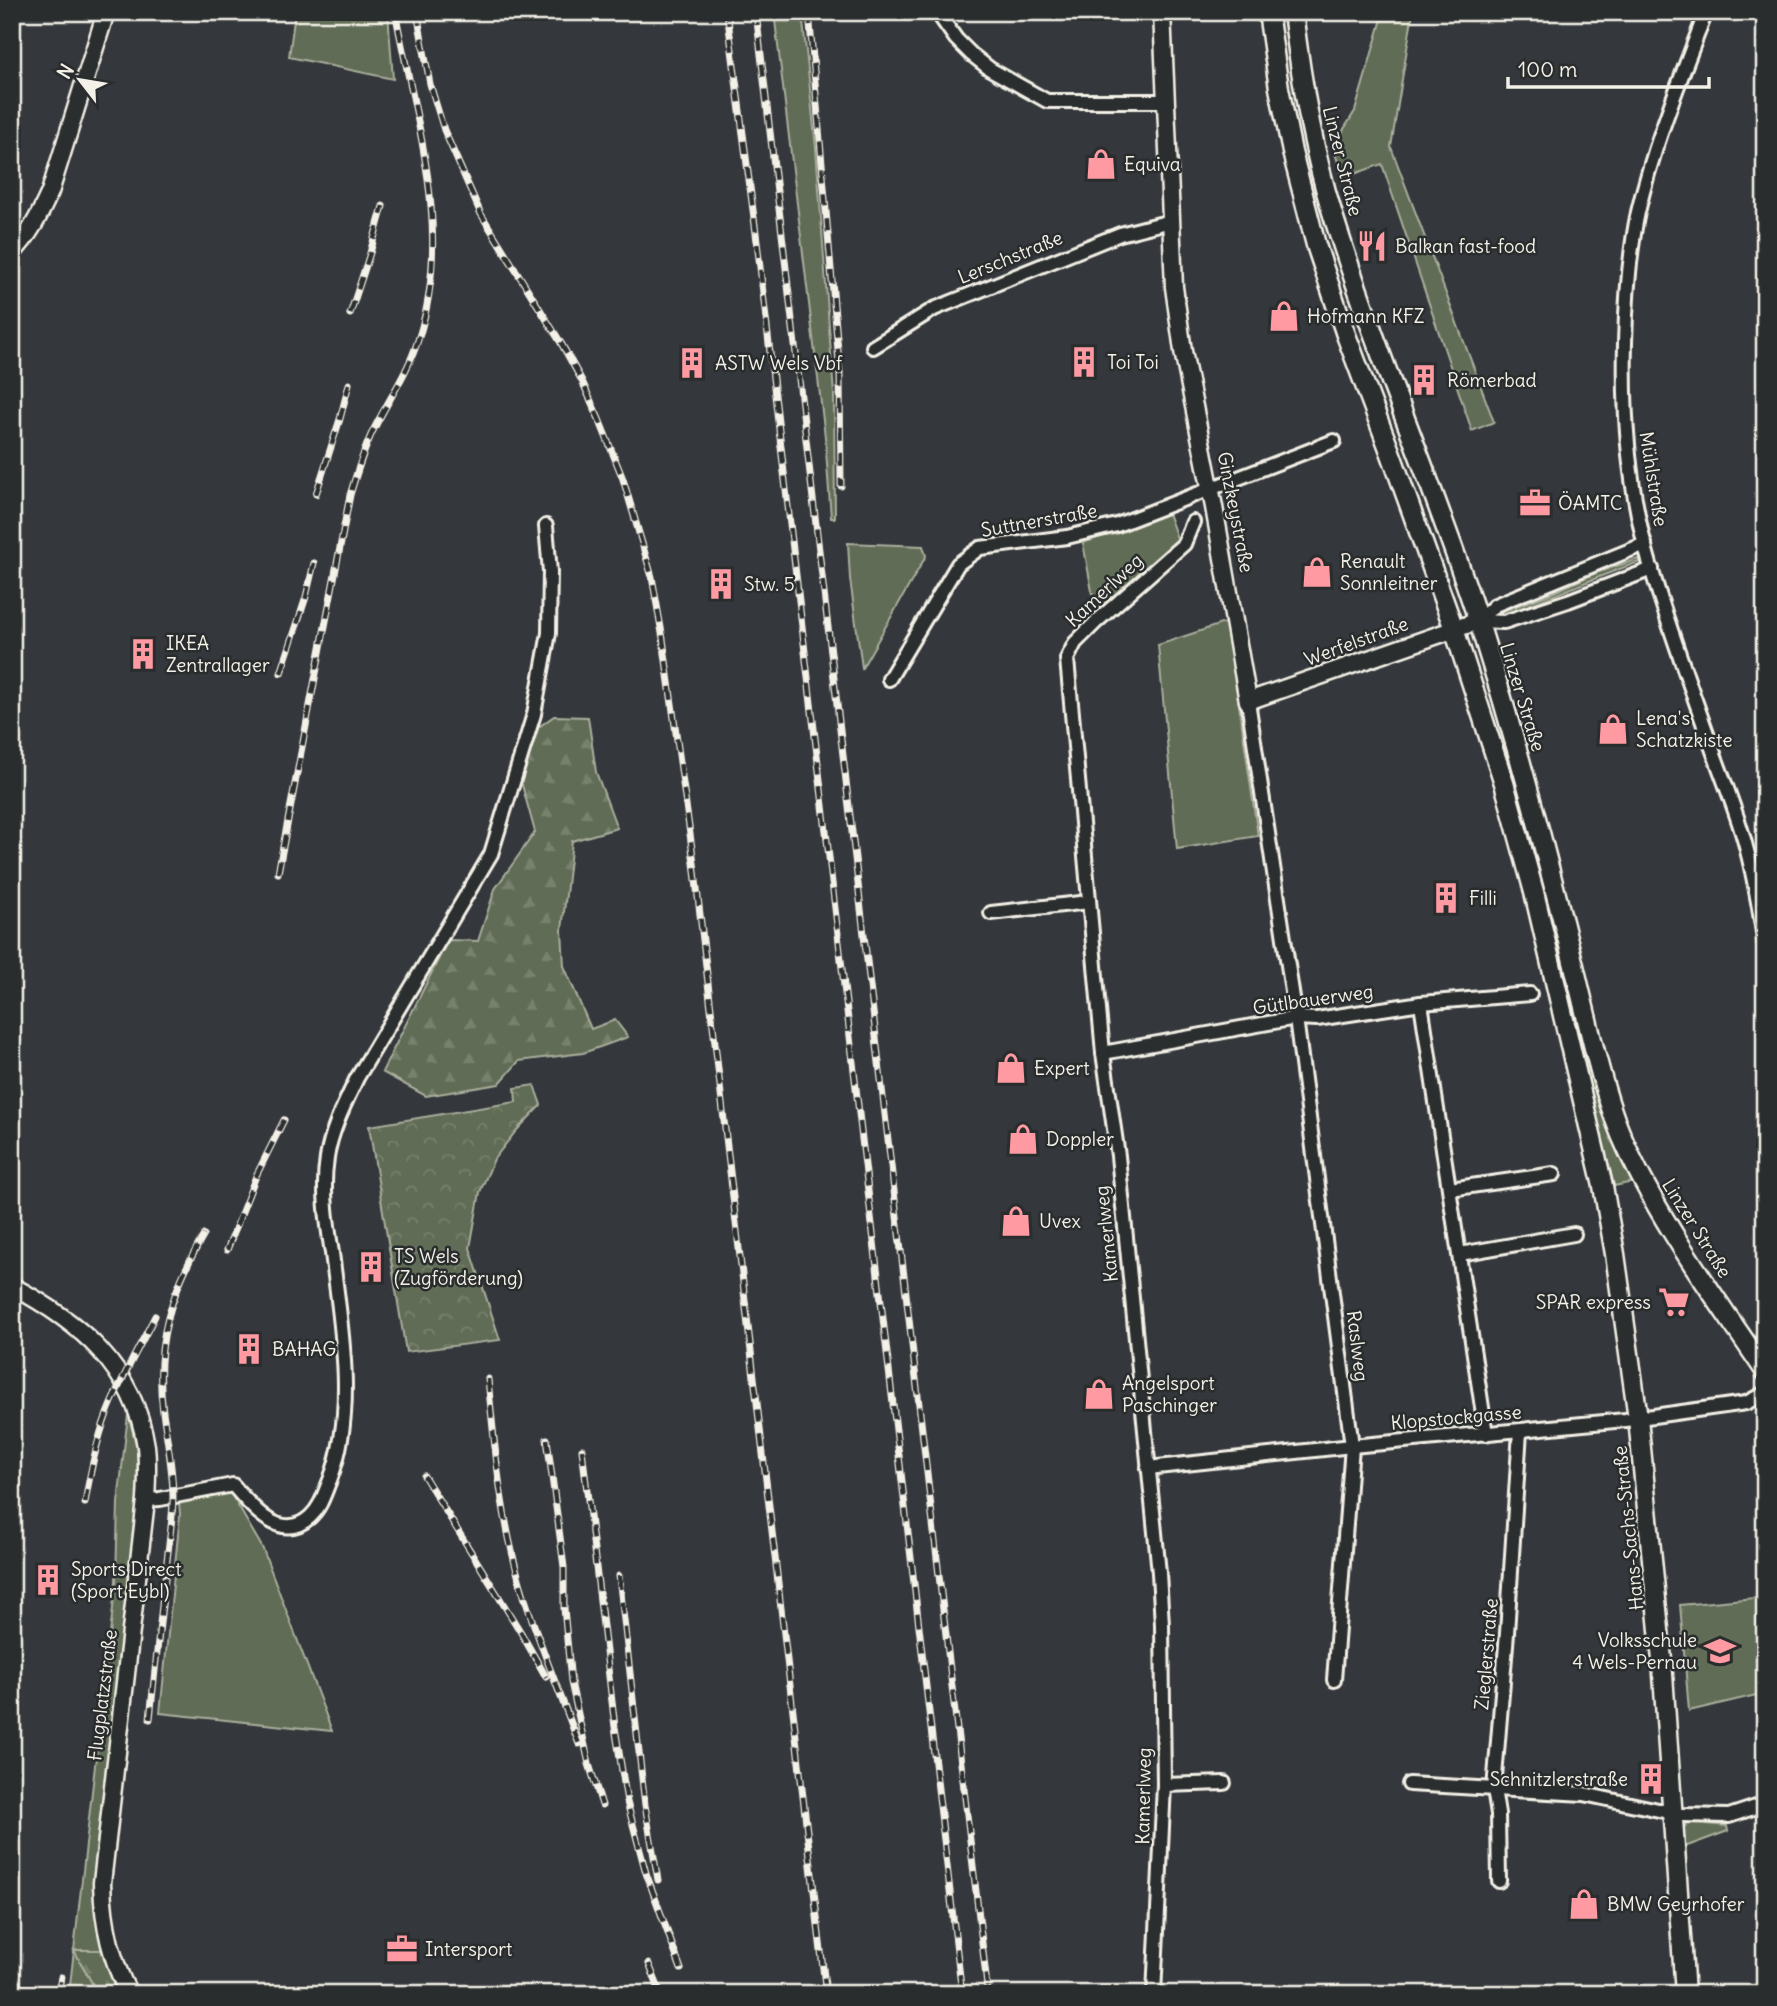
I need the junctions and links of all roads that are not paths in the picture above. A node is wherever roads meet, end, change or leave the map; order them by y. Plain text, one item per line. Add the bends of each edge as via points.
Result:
1 (106, 12) edge
2 (937, 12) edge
3 (1162, 12) edge
4 (1268, 12) edge
5 (1293, 12) edge
6 (1706, 12) edge
7 (1166, 101) junction
8 (1171, 221) junction
9 (12, 253) edge
10 (873, 347) dead end
11 (1334, 441) dead end
12 (1210, 488) junction
13 (1193, 522) dead end
14 (546, 526) dead end
15 (1644, 544) junction
16 (1652, 569) junction
17 (1478, 621) junction
18 (1454, 629) junction
19 (888, 679) dead end
20 (1248, 701) junction
21 (1089, 902) junction
22 (1762, 904) edge
23 (991, 913) dead end
24 (1765, 946) edge
25 (1530, 994) dead end
26 (1421, 1003) junction
27 (1296, 1018) junction
28 (1103, 1053) junction
29 (1554, 1174) dead end
30 (1450, 1189) junction
31 (1574, 1234) dead end
32 (1460, 1254) junction
33 (12, 1286) edge
34 (1765, 1371) edge
35 (1765, 1394) edge
36 (1638, 1418) junction
37 (1520, 1431) junction
38 (1486, 1434) junction
39 (1352, 1446) junction
40 (1147, 1468) junction
41 (146, 1500) junction
42 (1334, 1680) dead end
43 (1224, 1783) dead end
44 (1409, 1784) dead end
45 (1164, 1785) junction
46 (1494, 1789) junction
47 (1765, 1804) edge
48 (1672, 1814) junction
49 (1499, 1881) dead end
50 (129, 1994) edge
51 (1154, 1994) edge
52 (1685, 1994) edge

1 - 9 street via 50,192 39,217
2 - 7 street via 971,54 1047,101
3 - 7 street, Ginzkeystraße
4 - 18 main road via 1292,152 1316,245
5 - 17 main road, Linzer Straße via 1331,209
6 - 15 street, Mühlstraße via 1656,148 1630,256 1625,411 1634,499
7 - 8 street, Ginzkeystraße
8 - 10 street, Lerschstraße via 1120,234 934,309
8 - 12 street, Ginzkeystraße via 1183,351
11 - 12 street, Suttnerstraße
12 - 19 street, Suttnerstraße via 1088,533 980,548 958,564
12 - 20 street, Ginzkeystraße
13 - 21 street, Kamerlweg via 1184,544 1096,622 1075,643 1067,659
14 - 41 street via 549,633 534,714 491,854 357,1078 327,1157 326,1214 344,1353 343,1430 318,1509 304,1522 275,1525 233,1485
15 - 16 street, Mühlstraße
15 - 17 street, Werfelstraße via 1495,605
16 - 17 street, Werfelstraße via 1504,622
16 - 22 street, Mühlstraße
17 - 18 street, Werfelstraße
17 - 34 main road, Linzer Straße via 1525,776 1621,1133 1657,1205
18 - 20 street, Werfelstraße
18 - 36 main road, Hans-Sachs-Straße via 1534,892 1603,1186
20 - 27 street, Ginzkeystraße
21 - 23 street
21 - 28 street, Kamerlweg
22 - 24 street, Mühlstraße
25 - 26 street, Gütlbauerweg
26 - 27 street, Gütlbauerweg
26 - 30 street
27 - 28 street, Gütlbauerweg
27 - 39 street, Raslweg
28 - 40 street, Kamerlweg via 1118,1156
29 - 30 street
30 - 32 street
31 - 32 street
32 - 38 street
33 - 41 street, Flugplatzstraße via 83,1332 128,1388 146,1446
35 - 36 street, Klopstockgasse via 1746,1403
36 - 37 street, Klopstockgasse
36 - 48 main road, Hans-Sachs-Straße
37 - 38 street, Klopstockgasse
37 - 46 street, Zieglerstraße
38 - 39 street, Klopstockgasse
39 - 40 street, Klopstockgasse
39 - 42 street, Raslweg
40 - 45 street, Kamerlweg via 1162,1625
41 - 50 street, Flugplatzstraße via 102,1883 107,1931
43 - 45 street
44 - 46 street
45 - 51 street, Kamerlweg
46 - 48 street via 1584,1794
46 - 49 street, Zieglerstraße
47 - 48 street via 1729,1816
48 - 52 main road, Hans-Sachs-Straße

